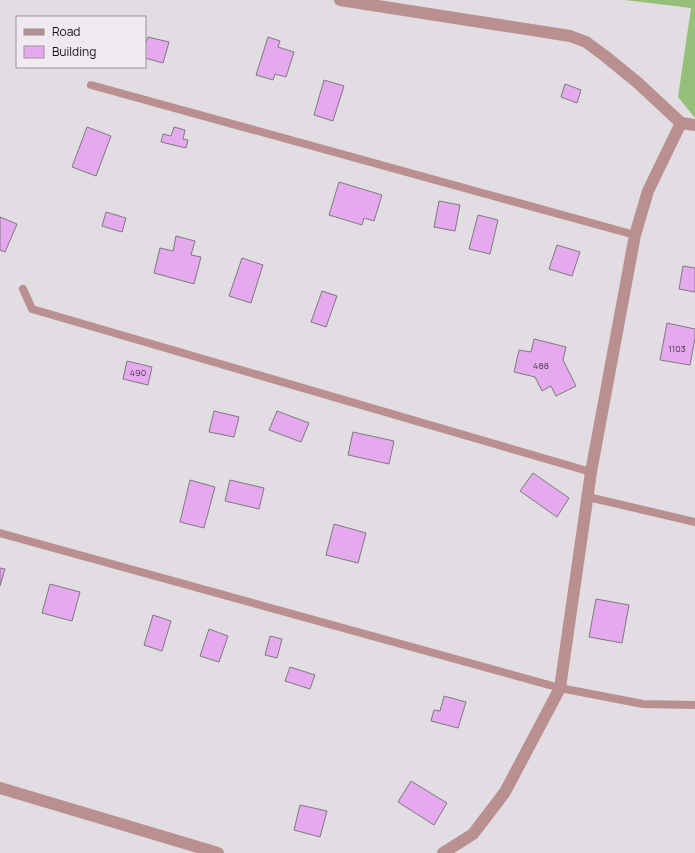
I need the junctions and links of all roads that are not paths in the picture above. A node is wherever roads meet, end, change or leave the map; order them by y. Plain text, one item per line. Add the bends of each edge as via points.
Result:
1 (340, 0) edge
2 (91, 85) dead end
3 (681, 123) junction
4 (695, 125) edge
5 (635, 235) junction
6 (23, 289) dead end
7 (591, 472) junction
8 (588, 496) junction
9 (695, 522) edge
10 (0, 533) edge
11 (560, 688) junction
12 (695, 705) edge
13 (0, 788) edge
14 (218, 853) edge
15 (443, 853) edge

1 - 3 street via 570,36 586,42 605,56
2 - 5 lane
3 - 4 street
3 - 5 street via 648,192
5 - 7 street
6 - 7 lane via 32,309
7 - 8 street
8 - 9 lane
8 - 11 street
10 - 11 lane
11 - 12 lane via 643,704
11 - 15 street via 505,792 473,834
13 - 14 street

